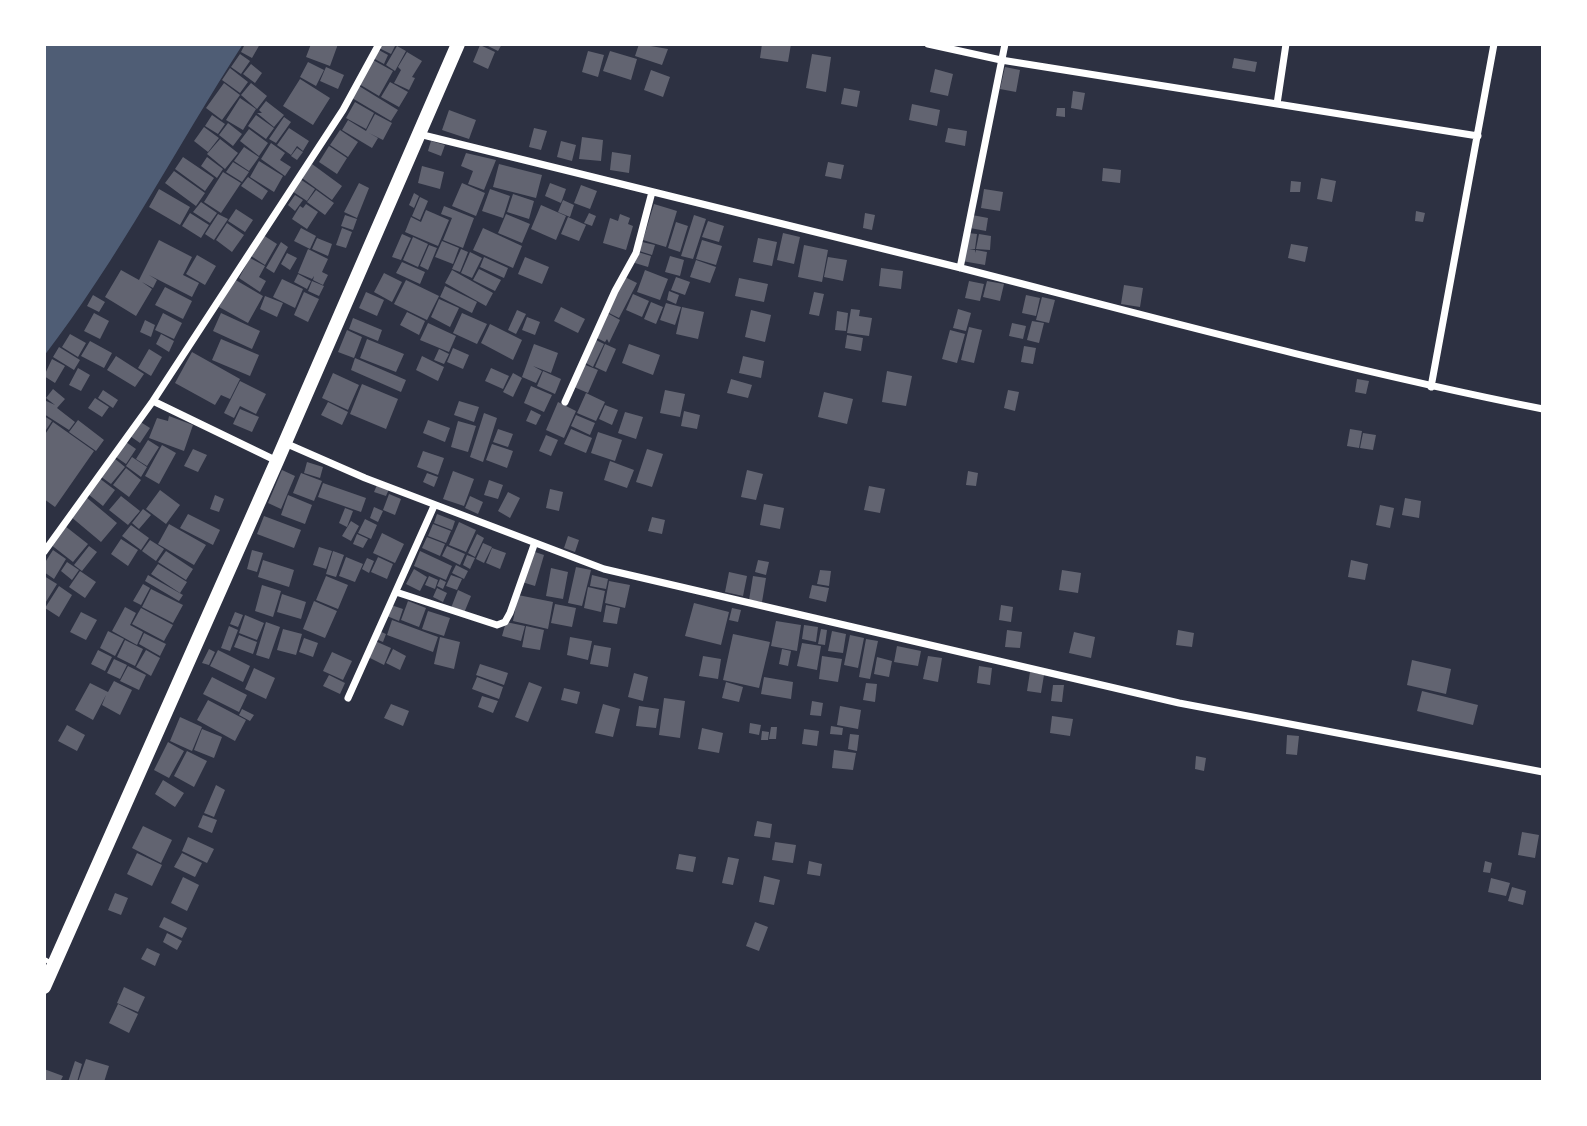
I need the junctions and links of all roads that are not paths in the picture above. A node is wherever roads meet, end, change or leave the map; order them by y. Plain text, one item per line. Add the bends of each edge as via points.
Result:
1 (379, 44) edge
2 (458, 44) edge
3 (928, 44) edge
4 (1004, 44) edge
5 (1286, 44) edge
6 (1494, 44) edge
7 (1001, 60) junction
8 (1277, 104) junction
9 (419, 134) junction
10 (1478, 135) junction
11 (652, 192) junction
12 (960, 268) junction
13 (1432, 387) junction
14 (153, 401) junction
15 (565, 402) dead end
16 (1543, 409) edge
17 (285, 443) junction
18 (277, 461) junction
19 (435, 506) junction
20 (534, 545) junction
21 (44, 552) edge
22 (396, 592) junction
23 (348, 698) dead end
24 (1543, 772) edge
25 (49, 962) edge
26 (44, 987) edge

1 - 14 street via 343,110
2 - 9 main road
3 - 7 street
4 - 7 street
5 - 8 street
6 - 10 street
7 - 8 street
7 - 12 street
8 - 10 street
9 - 11 street
9 - 17 main road
10 - 13 street
11 - 12 street
11 - 15 street via 636,253
12 - 13 street via 1255,346
13 - 16 street
14 - 18 street
14 - 21 street
17 - 18 main road
17 - 19 street
18 - 25 main road
19 - 20 street
19 - 22 street
20 - 22 street via 510,613 497,625
20 - 24 street via 653,582 951,652 1203,708
22 - 23 street
25 - 26 main road

